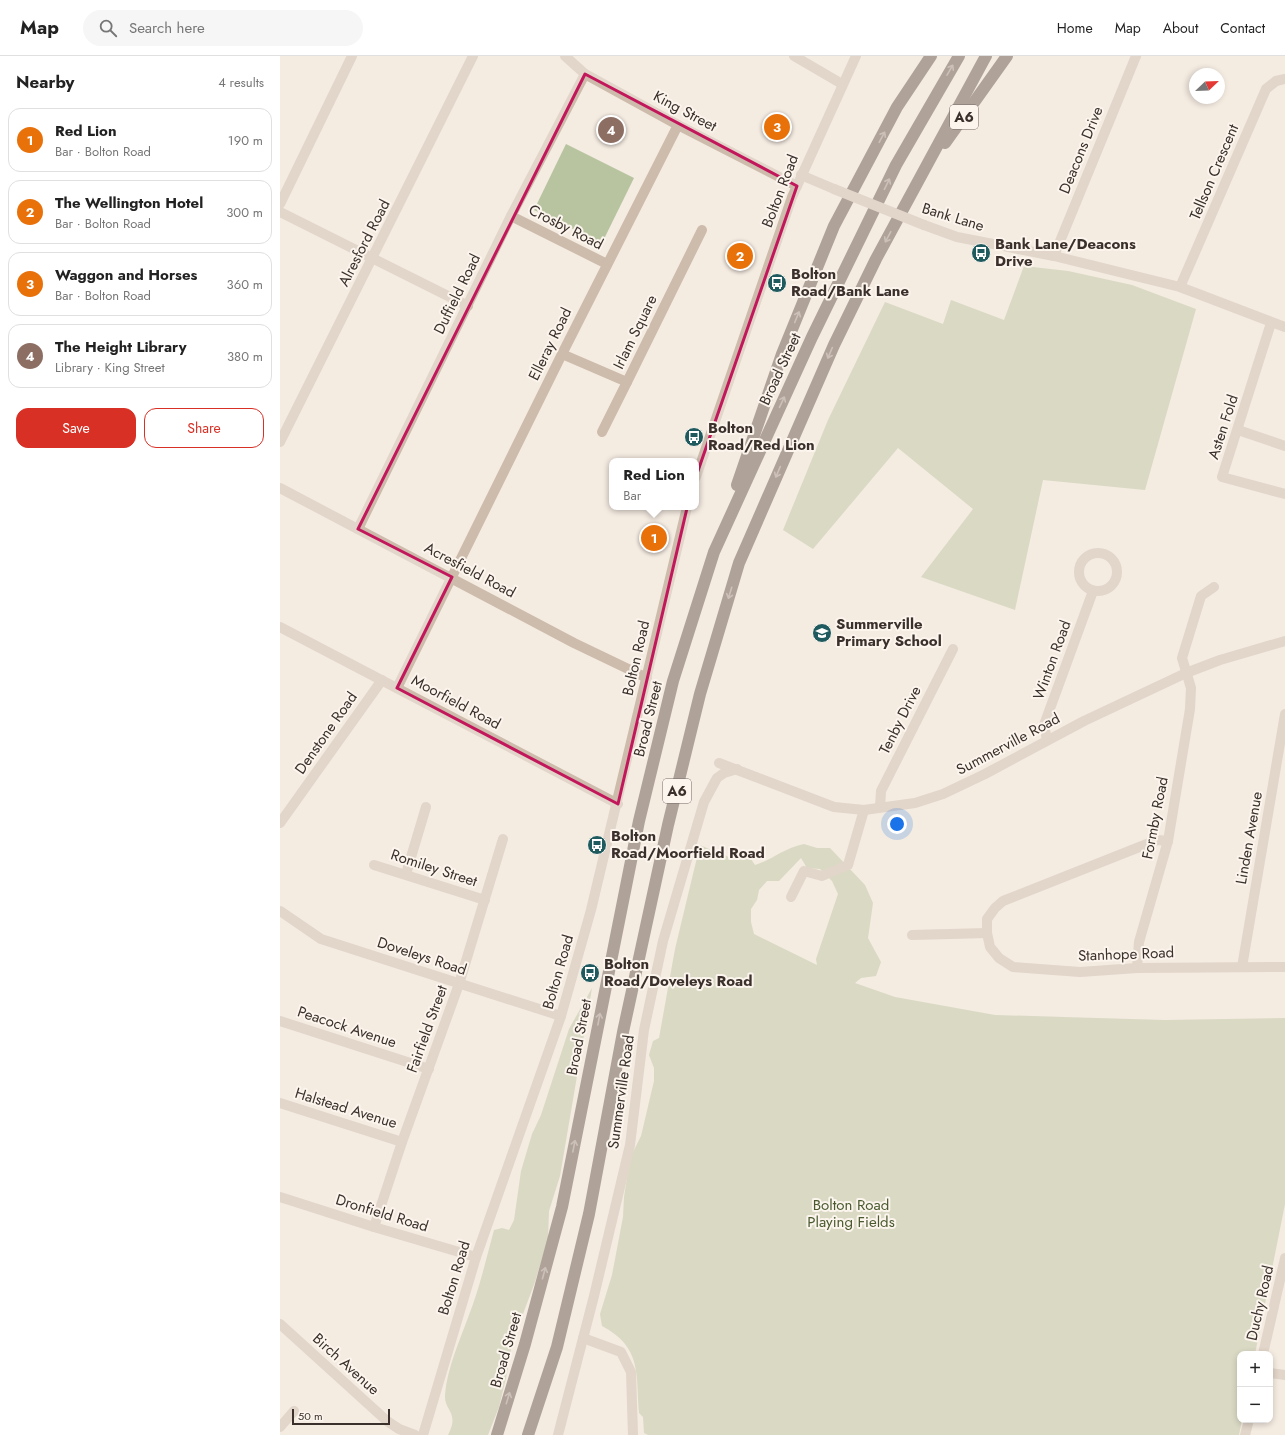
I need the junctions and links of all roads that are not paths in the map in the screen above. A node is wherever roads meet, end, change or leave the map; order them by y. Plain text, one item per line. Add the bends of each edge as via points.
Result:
1 (352, 56) edge
2 (473, 56) edge
3 (565, 56) edge
4 (794, 56) edge
5 (856, 56) edge
6 (931, 56) edge
7 (959, 56) edge
8 (986, 56) edge
9 (1007, 56) edge
10 (1136, 56) edge
11 (585, 74) junction
12 (1285, 79) edge
13 (842, 84) junction
14 (678, 125) junction
15 (801, 175) junction
16 (920, 178) junction
17 (797, 186) junction
18 (280, 204) edge
19 (280, 212) edge
20 (511, 216) junction
21 (702, 230) dead end
22 (1054, 256) junction
23 (373, 258) junction
24 (607, 264) junction
25 (1180, 287) junction
26 (468, 306) junction
27 (1271, 323) junction
28 (1285, 327) edge
29 (562, 354) junction
30 (627, 382) junction
31 (1238, 430) junction
32 (602, 432) dead end
33 (280, 442) edge
34 (1285, 446) edge
35 (699, 468) edge
36 (280, 488) edge
37 (1285, 494) edge
38 (687, 510) edge
39 (358, 529) junction
40 (714, 552) junction
41 (452, 577) junction
42 (1214, 587) dead end
43 (1092, 591) dead end
44 (282, 631) edge
45 (1285, 640) edge
46 (953, 649) dead end
47 (1186, 673) junction
48 (647, 678) junction
49 (382, 680) junction
50 (396, 688) junction
51 (1285, 714) edge
52 (1047, 740) junction
53 (718, 763) dead end
54 (737, 769) junction
55 (618, 804) junction
56 (426, 807) dead end
57 (880, 807) junction
58 (864, 810) junction
59 (280, 823) edge
60 (503, 839) dead end
61 (1168, 841) junction
62 (374, 865) dead end
63 (406, 874) junction
64 (791, 897) dead end
65 (485, 900) junction
66 (280, 911) edge
67 (987, 933) junction
68 (912, 935) dead end
69 (1242, 966) junction
70 (1285, 967) edge
71 (1136, 968) junction
72 (459, 984) junction
73 (561, 1016) junction
74 (280, 1021) edge
75 (429, 1069) junction
76 (280, 1103) edge
77 (402, 1142) junction
78 (280, 1197) edge
79 (374, 1227) junction
80 (476, 1257) junction
81 (1285, 1258) edge
82 (280, 1324) edge
83 (583, 1338) junction
84 (1265, 1351) edge
85 (1273, 1373) edge
86 (1285, 1375) edge
87 (294, 1411) dead end
88 (1248, 1423) edge
89 (280, 1427) edge
90 (415, 1435) edge
91 (423, 1435) edge
92 (497, 1435) edge
93 (528, 1435) edge
94 (558, 1435) edge
95 (633, 1435) edge
96 (1245, 1435) edge

1 - 18 street
2 - 23 street, Alresford Road
3 - 11 street, King Street
4 - 13 street
5 - 13 street, Bolton Road
40 -> 6 highway, A6 via 782,354 834,226 897,107
40 -> 7 highway, Broad Street via 812,337 896,165
8 - 16 highway
9 - 16 highway, A6
10 - 22 street, Deacons Drive
11 - 14 street, King Street
11 - 20 street, Duffield Road
12 - 25 street, Tellson Crescent via 1276,81 1266,90
13 - 15 street, Bolton Road
14 - 17 street, King Street
14 - 24 street, Elleray Road
15 - 17 street, Bolton Road
15 - 22 street, Bank Lane, bridge via 957,237
16 -> 93 highway, A6 via 834,345 739,562 700,694 668,825 623,1032 589,1214 557,1347
17 - 35 street, Bolton Road
19 - 23 street
20 - 24 street, Crosby Road
20 - 26 street, Duffield Road
21 - 30 street, Irlam Square
22 - 25 street, Bank Lane
23 - 26 street
23 - 33 street, Alresford Road
24 - 29 street, Elleray Road
25 - 27 street, Bank Lane
26 - 39 street, Duffield Road
27 - 28 street, Bank Lane
27 - 31 street, Asten Fold
29 - 30 street, Irlam Square
29 - 41 street, Elleray Road
30 - 32 street
31 - 34 street
31 - 37 street, Asten Fold via 1222,477
36 - 39 street, Acresfield Road
38 - 48 street, Bolton Road
39 - 41 street, Acresfield Road
92 -> 40 highway, Broad Street / A6 via 562,1207 639,821 674,681
41 - 48 street, Acresfield Road via 574,643
41 - 50 street, Elleray Road
42 - 47 street, Formby Road via 1201,596 1198,604 1182,658
43 - 52 street, Winton Road via 1044,725
44 - 49 street, Moorfield Road
45 - 47 street, Summerville Road
46 - 57 street, Tenby Drive via 881,791
47 - 52 street, Summerville Road
47 - 61 street, Formby Road via 1191,688 1190,709
48 - 55 street, Bolton Road
49 - 50 street, Moorfield Road
49 - 59 street, Denstone Road
50 - 55 street, Moorfield Road
51 - 69 street, Linden Avenue
52 - 57 street, Summerville Road via 943,794 916,803
53 - 54 street, Summerville Road
54 - 58 street, Summerville Road via 834,807
54 - 83 street, Summerville Road via 717,778 704,802 663,941 644,1030 630,1145
55 - 73 street, Bolton Road
56 - 63 street
57 - 58 street, Summerville Road
58 - 64 street via 848,865 822,876 804,871
60 - 65 street, Fairfield Street
61 - 67 street via 1157,840 1003,901 988,919
61 - 71 street, Formby Road via 1139,942
62 - 63 street, Romiley Street
63 - 65 street, Romiley Street
65 - 72 street, Fairfield Street
66 - 72 street, Doveleys Road via 321,939
67 - 68 street
67 - 71 street, Stanhope Road via 990,947 999,958 1013,967 1080,972
69 - 70 street, Stanhope Road
69 - 71 street, Stanhope Road
72 - 73 street, Doveleys Road
72 - 75 street, Fairfield Street
73 - 80 street, Bolton Road
74 - 75 street, Peacock Avenue
75 - 77 street, Fairfield Street
76 - 77 street, Halstead Avenue
77 - 79 street, Fairfield Street
78 - 79 street, Dronfield Road
79 - 80 street, Dronfield Road
80 - 91 street, Bolton Road
81 - 84 street, Duchy Road
82 - 90 street, Birch Avenue via 387,1421
83 - 94 street, Summerville Road
83 - 95 street via 621,1352 631,1372
85 - 86 street
87 - 89 street
88 - 96 street

